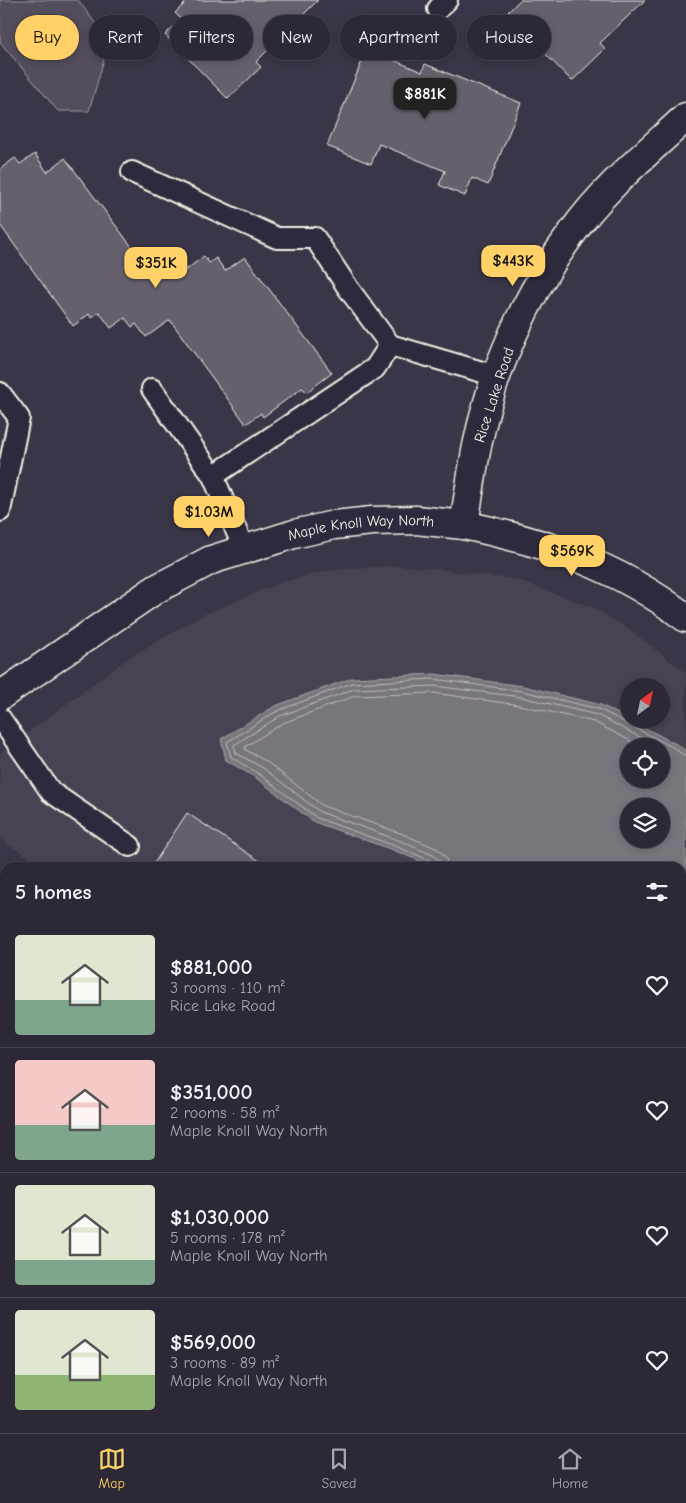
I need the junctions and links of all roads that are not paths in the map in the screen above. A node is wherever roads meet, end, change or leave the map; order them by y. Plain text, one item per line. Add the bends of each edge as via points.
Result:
1 (686, 118) edge
2 (132, 172) dead end
3 (390, 345) junction
4 (496, 376) junction
5 (152, 389) dead end
6 (0, 393) edge
7 (213, 476) junction
8 (0, 511) edge
9 (464, 525) junction
10 (244, 549) junction
11 (686, 618) edge
12 (0, 696) edge
13 (0, 718) edge
14 (130, 846) dead end

1 - 4 street, Rice Lake Road via 603,196 572,232 544,274
2 - 3 lane via 277,238 315,238
3 - 4 lane
3 - 7 lane via 375,368
4 - 9 street, Rice Lake Road via 477,445
5 - 7 lane
6 - 8 lane via 19,418
7 - 10 lane
9 - 10 street, Maple Knoll Way North via 416,520 334,525
9 - 11 street, Maple Knoll Way North via 515,536 587,560 636,584
10 - 12 street, Maple Knoll Way North via 211,560 156,589
13 - 14 lane via 51,792

